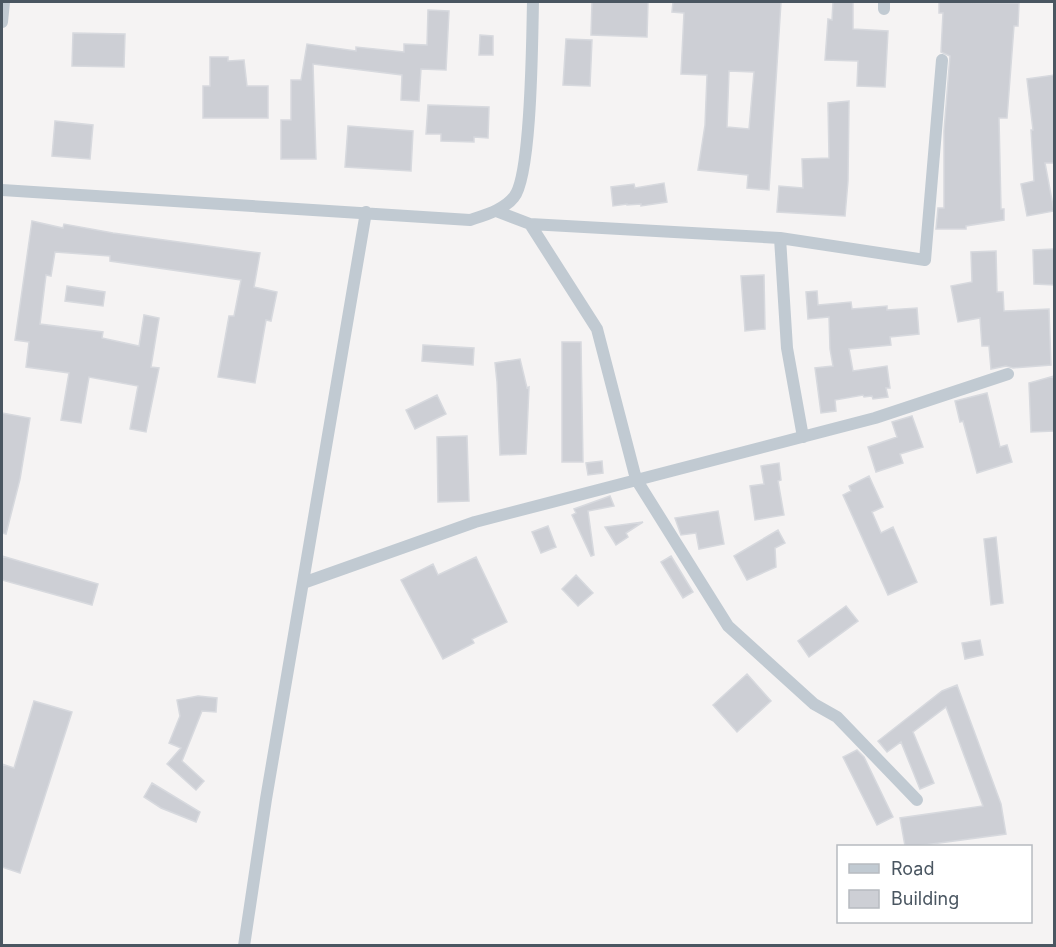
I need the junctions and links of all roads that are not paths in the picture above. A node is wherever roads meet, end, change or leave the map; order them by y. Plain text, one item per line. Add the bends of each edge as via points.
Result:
1 (4, 2) edge
2 (533, 2) edge
3 (2, 22) edge
4 (942, 60) dead end
5 (2, 190) edge
6 (496, 211) junction
7 (366, 212) junction
8 (530, 224) junction
9 (780, 238) junction
10 (1008, 374) dead end
11 (803, 437) junction
12 (636, 479) junction
13 (303, 583) junction
14 (917, 800) dead end
15 (244, 945) edge

1 - 3 street
2 - 6 street via 524,172 515,197
4 - 9 street via 925,260
5 - 7 street
6 - 7 street via 470,220
6 - 8 street
7 - 13 street
8 - 9 street
8 - 12 street via 597,329
9 - 11 street via 787,348
10 - 11 street
11 - 12 street
12 - 13 street via 475,522
12 - 14 street via 728,626 814,704 837,717
13 - 15 street

